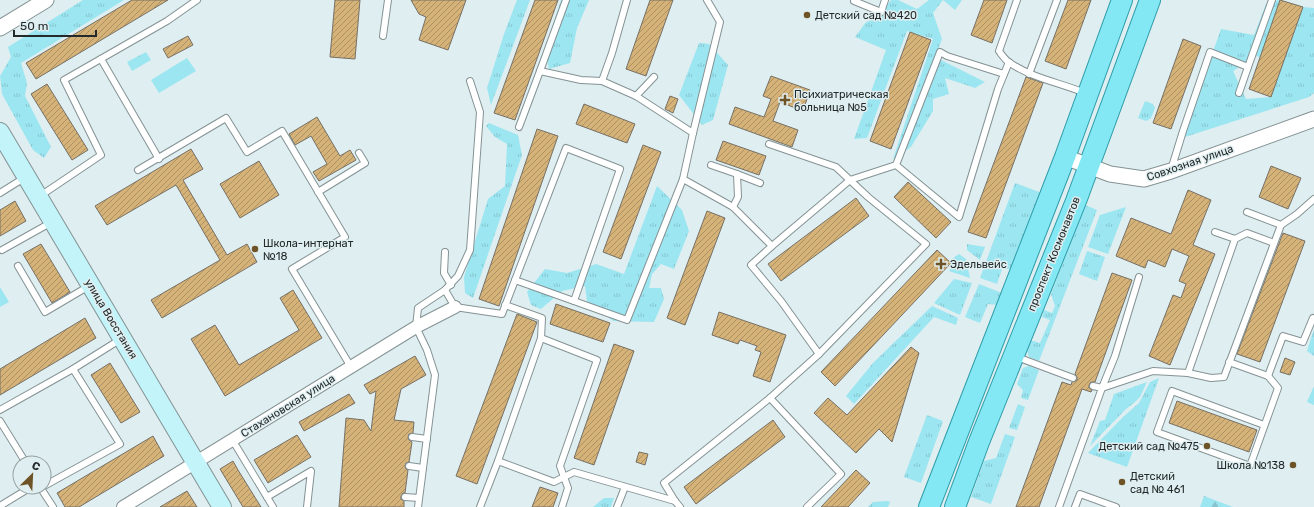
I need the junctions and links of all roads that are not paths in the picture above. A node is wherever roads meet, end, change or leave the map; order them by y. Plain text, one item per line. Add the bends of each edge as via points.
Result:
1 (46, 0) edge
2 (197, 0) edge
3 (388, 0) edge
4 (566, 0) edge
5 (627, 0) edge
6 (706, 0) edge
7 (885, 0) edge
8 (1017, 0) edge
9 (1057, 0) edge
10 (1122, 0) edge
11 (1150, 0) edge
12 (1272, 0) edge
13 (854, 1) dead end
14 (0, 28) edge
15 (383, 36) dead end
16 (101, 59) junction
17 (1009, 62) junction
18 (1248, 67) junction
19 (540, 71) junction
20 (1004, 74) junction
21 (1029, 74) junction
22 (654, 77) dead end
23 (470, 81) dead end
24 (602, 81) junction
25 (1239, 93) dead end
26 (1089, 94) junction
27 (636, 96) junction
28 (1314, 119) edge
29 (519, 127) dead end
30 (0, 132) edge
31 (693, 133) junction
32 (769, 144) dead end
33 (359, 153) dead end
34 (1065, 157) junction
35 (159, 159) junction
36 (711, 165) dead end
37 (896, 165) junction
38 (1089, 166) junction
39 (138, 170) dead end
40 (1171, 171) junction
41 (737, 174) junction
42 (27, 177) junction
43 (683, 179) junction
44 (850, 180) junction
45 (760, 182) dead end
46 (318, 192) junction
47 (0, 193) edge
48 (39, 197) junction
49 (1314, 199) edge
50 (733, 207) junction
51 (1247, 212) dead end
52 (53, 222) junction
53 (1281, 225) junction
54 (1215, 232) dead end
55 (1235, 239) junction
56 (1274, 243) junction
57 (772, 246) junction
58 (2, 250) dead end
59 (445, 252) dead end
60 (18, 266) dead end
61 (1139, 277) dead end
62 (515, 280) junction
63 (91, 285) junction
64 (451, 285) junction
65 (445, 290) junction
66 (574, 301) junction
67 (506, 305) junction
68 (455, 307) junction
69 (1313, 318) dead end
70 (416, 327) junction
71 (122, 338) junction
72 (541, 338) junction
73 (819, 354) junction
74 (1014, 356) junction
75 (1229, 362) junction
76 (351, 368) junction
77 (73, 369) junction
78 (1188, 373) junction
79 (1268, 376) junction
80 (1073, 378) dead end
81 (1094, 386) dead end
82 (1102, 388) junction
83 (770, 398) junction
84 (0, 410) edge
85 (0, 421) edge
86 (1264, 425) junction
87 (412, 437) dead end
88 (427, 439) junction
89 (233, 441) junction
90 (21, 455) edge
91 (498, 462) junction
92 (196, 463) junction
93 (409, 466) dead end
94 (423, 468) junction
95 (564, 478) junction
96 (52, 481) edge
97 (625, 487) junction
98 (18, 495) edge
99 (46, 495) edge
100 (267, 497) junction
101 (405, 497) dead end
102 (419, 498) junction
103 (675, 501) junction
104 (0, 506) edge
105 (53, 507) edge
106 (123, 507) edge
107 (222, 507) edge
108 (273, 507) edge
109 (307, 507) edge
110 (418, 507) edge
111 (480, 507) edge
112 (562, 507) edge
113 (618, 507) edge
114 (680, 507) edge
115 (807, 507) edge
116 (929, 507) edge
117 (955, 507) edge
118 (1059, 507) edge
119 (1075, 507) edge
120 (1116, 507) edge

1 - 14 street
2 - 16 lane via 167,21
3 - 15 lane
4 - 19 lane
5 - 24 lane
6 - 31 lane via 720,22
7 - 13 lane via 881,12
8 - 17 lane via 999,51
9 - 21 lane
10 - 26 main road
11 - 38 main road, проспект Космонавтов
12 - 18 lane
16 - 35 lane
16 - 48 lane via 64,80 101,155
17 - 20 lane
17 - 21 lane
18 - 25 lane
18 - 40 lane via 1210,52 1182,131
19 - 24 lane via 581,80
19 - 29 lane
20 - 37 lane via 940,52
20 - 37 lane via 959,217
21 - 26 lane
22 - 27 lane
23 - 64 lane via 480,112 470,250
24 - 27 lane
26 - 34 main road
27 - 31 lane
28 - 40 street, Совхозная улица
30 - 42 main road, улица Восстания
31 - 43 lane
32 - 44 lane via 836,167
33 - 46 lane via 365,163
34 - 38 street, Совхозная улица
34 - 116 main road
35 - 39 lane
35 - 46 lane via 226,118 247,152 282,131
36 - 41 lane
37 - 44 lane
38 - 40 street, Совхозная улица via 1110,174 1144,179
38 - 74 main road, проспект Космонавтов
41 - 45 lane
41 - 50 lane via 738,197
42 - 47 lane
42 - 48 main road, улица Восстания
43 - 50 lane
43 - 66 lane via 628,320
44 - 57 lane
44 - 73 lane via 926,244
46 - 76 lane via 346,237 292,269
48 - 52 main road, улица Восстания
49 - 53 lane
50 - 57 lane
51 - 53 lane
52 - 58 lane
52 - 63 main road, улица Восстания
53 - 56 lane
54 - 55 lane
55 - 56 lane via 1247,233
55 - 78 lane
56 - 75 lane
57 - 73 lane via 752,265
59 - 64 lane via 444,273
60 - 63 lane via 45,312
61 - 82 lane via 1115,356
62 - 66 lane
62 - 66 lane via 566,148 620,169
62 - 67 lane
63 - 71 main road, улица Восстания
64 - 65 lane
65 - 68 lane
65 - 70 lane via 418,308
67 - 68 lane via 502,314
67 - 72 lane via 542,318
68 - 70 street, Стахановская улица
69 - 79 lane via 1303,342 1283,336
70 - 76 street, Стахановская улица
70 - 88 lane via 435,375
71 - 77 lane
71 - 92 main road, улица Восстания
72 - 91 lane
72 - 95 lane via 597,360 560,466
73 - 83 lane
74 - 80 lane
74 - 117 main road, проспект Космонавтов
75 - 78 lane via 1224,377 1211,378
75 - 79 lane
76 - 89 street, Стахановская улица
77 - 84 lane
77 - 96 lane via 120,444
78 - 82 lane via 1153,371
79 - 86 lane via 1278,388
81 - 82 lane
82 - 118 lane
83 - 103 lane via 664,483
83 - 115 lane via 840,474
85 - 90 lane
86 - 86 lane via 1172,391 1157,432 1250,466
87 - 88 lane
88 - 94 lane
89 - 92 street, Стахановская улица
89 - 100 lane
91 - 95 lane via 554,482
91 - 111 lane
92 - 106 street, Стахановская улица
92 - 107 main road, улица Восстания
93 - 94 lane
94 - 102 lane
95 - 97 lane via 574,472
95 - 112 lane via 568,488
97 - 103 lane
97 - 113 lane
98 - 104 lane
99 - 105 lane
100 - 108 lane
100 - 109 lane via 312,471
101 - 102 lane
102 - 110 lane
103 - 114 lane
119 - 120 lane via 1080,494

